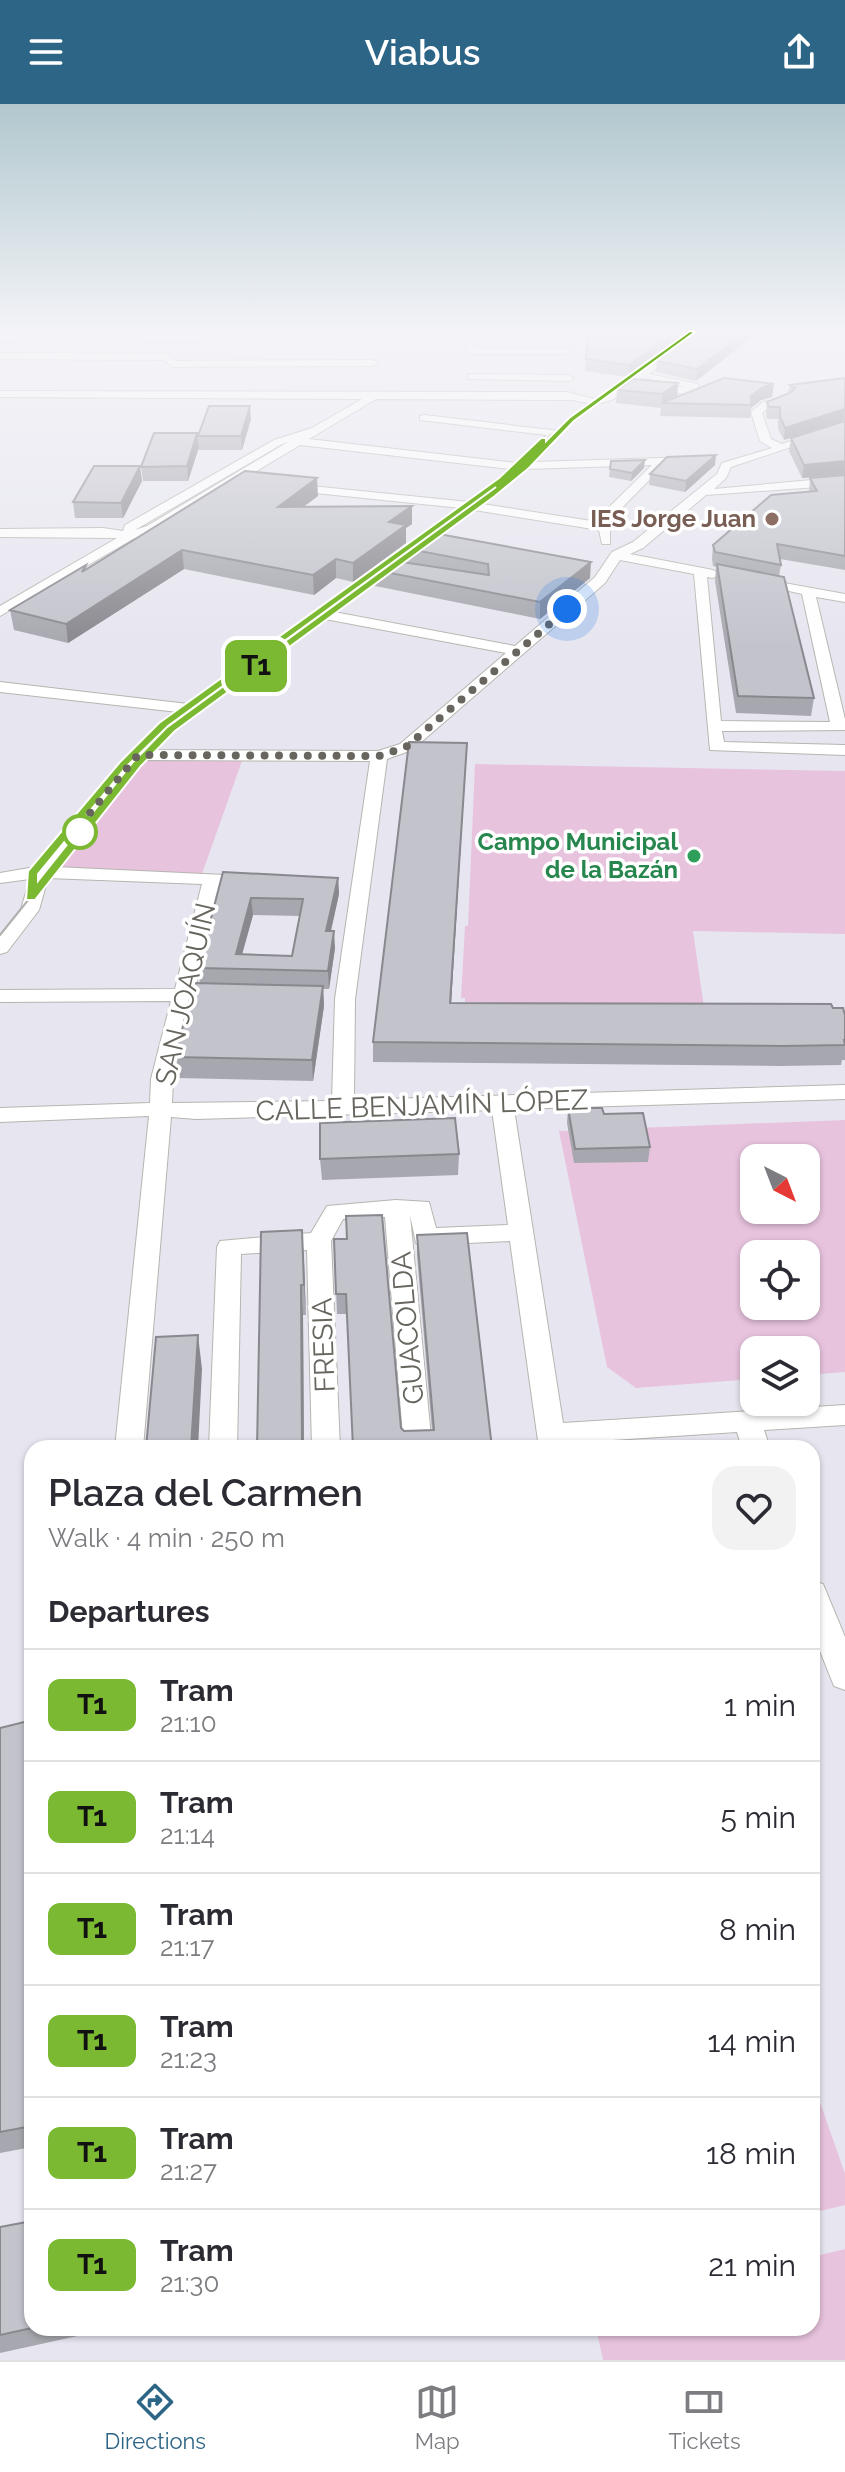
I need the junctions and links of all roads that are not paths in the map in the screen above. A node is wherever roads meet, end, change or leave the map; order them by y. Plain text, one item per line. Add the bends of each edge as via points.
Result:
1 (293, 437) edge
2 (306, 437) edge
3 (552, 437) edge
4 (765, 437) edge
5 (811, 437) edge
6 (301, 441) junction
7 (278, 442) junction
8 (782, 448) junction
9 (757, 457) junction
10 (662, 461) junction
11 (522, 466) junction
12 (216, 478) junction
13 (234, 480) junction
14 (845, 481) edge
15 (249, 482) edge
16 (265, 484) edge
17 (702, 491) junction
18 (472, 506) junction
19 (604, 527) junction
20 (0, 533) edge
21 (129, 536) junction
22 (617, 555) junction
23 (385, 568) junction
24 (405, 572) edge
25 (700, 572) junction
26 (731, 577) edge
27 (746, 580) edge
28 (808, 591) junction
29 (845, 598) edge
30 (0, 612) edge
31 (322, 614) junction
32 (519, 651) junction
33 (0, 687) edge
34 (191, 709) junction
35 (716, 726) junction
36 (842, 727) edge
37 (845, 750) edge
38 (138, 755) junction
39 (379, 756) junction
40 (41, 872) junction
41 (0, 878) edge
42 (212, 880) junction
43 (241, 881) edge
44 (0, 948) edge
45 (214, 994) edge
46 (183, 995) junction
47 (0, 996) edge
48 (845, 1092) edge
49 (502, 1104) junction
50 (343, 1106) junction
51 (159, 1109) junction
52 (0, 1115) edge
53 (396, 1208) junction
54 (523, 1232) junction
55 (319, 1241) junction
56 (224, 1344) junction
57 (196, 1346) edge
58 (167, 1349) edge
59 (138, 1351) junction
60 (845, 1415) edge
61 (747, 1422) junction
62 (130, 1440) edge
63 (223, 1440) edge
64 (326, 1440) edge
65 (417, 1440) edge
66 (552, 1440) edge
67 (562, 1440) edge
68 (753, 1440) edge
69 (820, 1613) edge
70 (845, 1676) edge

1 - 7 street
2 - 6 street
3 - 11 street
4 - 8 street
5 - 8 street
6 - 7 street
6 - 11 street
6 - 13 street
7 - 12 street
8 - 9 street
9 - 10 street
9 - 17 street via 726,465 722,476
10 - 11 street
10 - 19 street via 604,519
11 - 18 street
12 - 13 street
12 - 21 street via 129,528
13 - 15 street
13 - 21 street via 151,529
14 - 17 street
16 - 18 street
17 - 22 street via 638,545
18 - 19 street
18 - 23 street
19 - 22 street via 606,543
20 - 21 street
21 - 30 street
22 - 25 street
22 - 32 street via 600,580
23 - 24 street
23 - 31 street
25 - 26 street
25 - 35 street
27 - 28 street
28 - 29 street
28 - 36 street
31 - 32 street
31 - 34 street
32 - 39 street via 406,747
33 - 34 street
34 - 38 street
35 - 36 street
35 - 37 street via 716,747
38 - 39 street
38 - 40 street
39 - 50 street via 352,886 338,998
40 - 41 street
40 - 42 street
40 - 44 street via 30,910
42 - 43 street
42 - 46 street, SAN JOAQUÍN
45 - 46 street
46 - 47 street
46 - 51 street, SAN JOAQUÍN
48 - 49 street, CALLE BENJAMÍN LÓPEZ
49 - 50 street, CALLE BENJAMÍN LÓPEZ
49 - 54 street
50 - 51 street, CALLE BENJAMÍN LÓPEZ
51 - 52 street, CALLE BENJAMÍN LÓPEZ
51 - 59 street, SAN JOAQUÍN
53 - 54 street via 421,1207 425,1237
53 - 55 street via 335,1212
53 - 65 street, GUACOLDA
54 - 66 street
55 - 56 street via 229,1247
55 - 64 street, FRESIA
56 - 57 street
56 - 63 street
58 - 59 street
59 - 62 street, SAN JOAQUÍN
60 - 61 street
61 - 67 street
61 - 68 street
69 - 70 street

